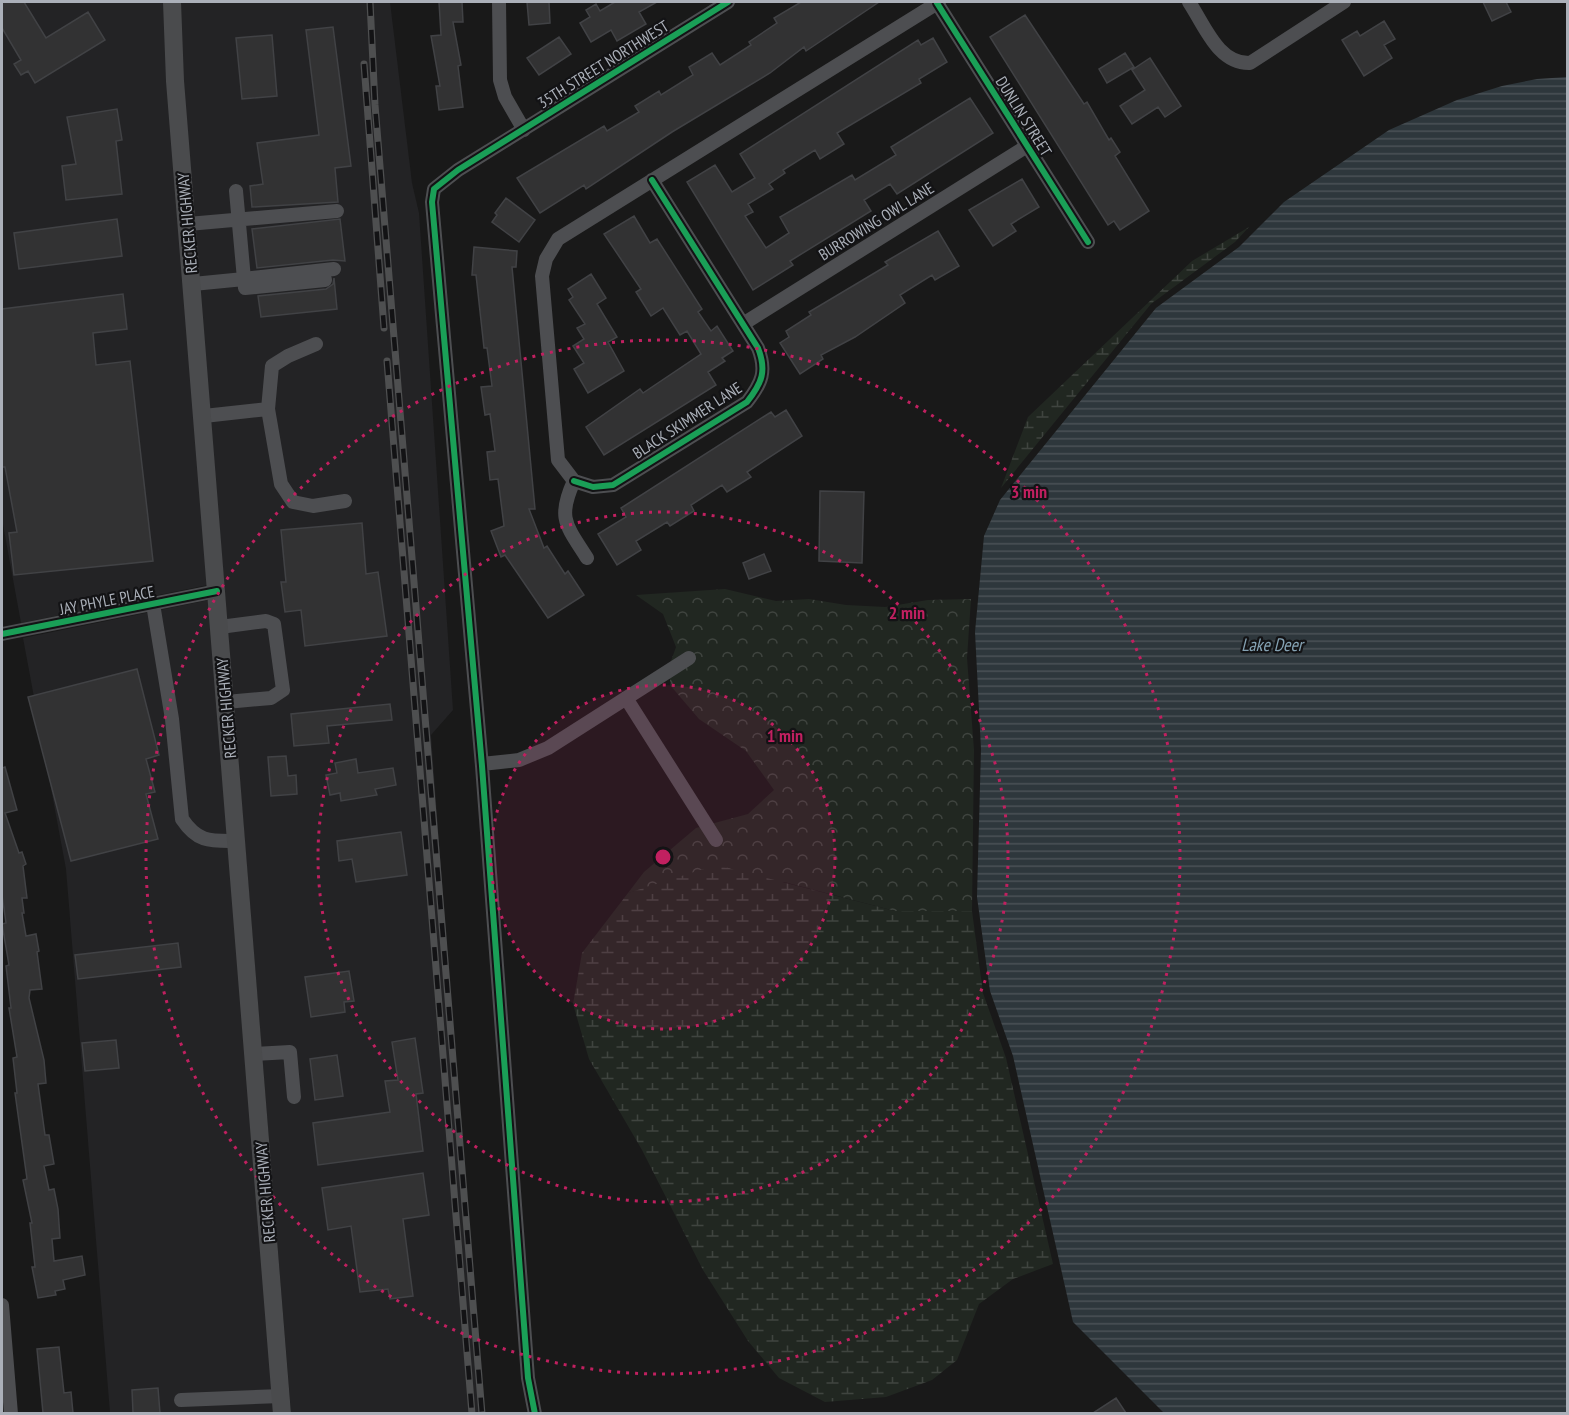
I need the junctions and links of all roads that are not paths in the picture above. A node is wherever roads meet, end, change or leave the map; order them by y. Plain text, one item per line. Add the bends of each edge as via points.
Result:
1 (172, 2) edge
2 (499, 2) edge
3 (728, 2) edge
4 (938, 2) edge
5 (1189, 2) edge
6 (1344, 2) edge
7 (524, 130) junction
8 (1027, 146) junction
9 (652, 180) junction
10 (236, 191) dead end
11 (337, 211) dead end
12 (239, 220) junction
13 (188, 224) junction
14 (1088, 242) dead end
15 (329, 275) dead end
16 (244, 279) junction
17 (193, 284) junction
18 (743, 324) junction
19 (316, 344) dead end
20 (268, 409) junction
21 (204, 416) junction
22 (574, 481) junction
23 (345, 501) dead end
24 (587, 558) dead end
25 (217, 591) junction
26 (153, 604) junction
27 (220, 627) junction
28 (2, 634) edge
29 (689, 658) dead end
30 (626, 698) junction
31 (226, 702) junction
32 (482, 764) junction
33 (716, 840) dead end
34 (237, 842) junction
35 (254, 1054) junction
36 (294, 1097) dead end
37 (2, 1305) edge
38 (181, 1400) dead end
39 (282, 1405) edge
40 (11, 1413) edge
41 (535, 1413) edge

1 - 13 main road, RECKER HIGHWAY
2 - 7 street via 500,80
3 - 7 street, 35TH STREET NORTHWEST
4 - 8 street, DUNLIN STREET
4 - 9 street
5 - 6 street via 1224,56 1240,63 1251,63
7 - 32 street, 35TH STREET NORTHWEST via 441,181 434,189 432,202
8 - 14 street, DUNLIN STREET
8 - 18 street, BURROWING OWL LANE
9 - 18 street, BLACK SKIMMER LANE
9 - 22 street via 558,239 546,259 542,276 558,460
10 - 12 street
11 - 12 street
12 - 13 street
12 - 16 street
13 - 17 main road, RECKER HIGHWAY
15 - 16 street
16 - 17 street
17 - 21 main road, RECKER HIGHWAY
18 - 22 street, BLACK SKIMMER LANE via 764,365 761,385 747,402 613,485 593,488
19 - 20 street via 272,366
20 - 21 street
20 - 23 street via 281,484 293,502 313,506
21 - 25 main road, RECKER HIGHWAY
22 - 24 street via 563,505 564,516
25 - 26 street, JAY PHYLE PLACE
25 - 27 main road, RECKER HIGHWAY
26 - 28 street, JAY PHYLE PLACE
26 - 34 street via 172,719 182,819 190,832 206,841
27 - 31 main road, RECKER HIGHWAY
27 - 31 street via 266,621 274,624 283,690 271,698
29 - 30 street
30 - 32 street via 548,748 519,760
30 - 33 street
31 - 34 main road, RECKER HIGHWAY
32 - 41 street, 35TH STREET NORTHWEST via 528,1378
34 - 35 main road, RECKER HIGHWAY
35 - 36 street via 290,1052
35 - 39 main road, RECKER HIGHWAY
37 - 40 street
38 - 39 street

